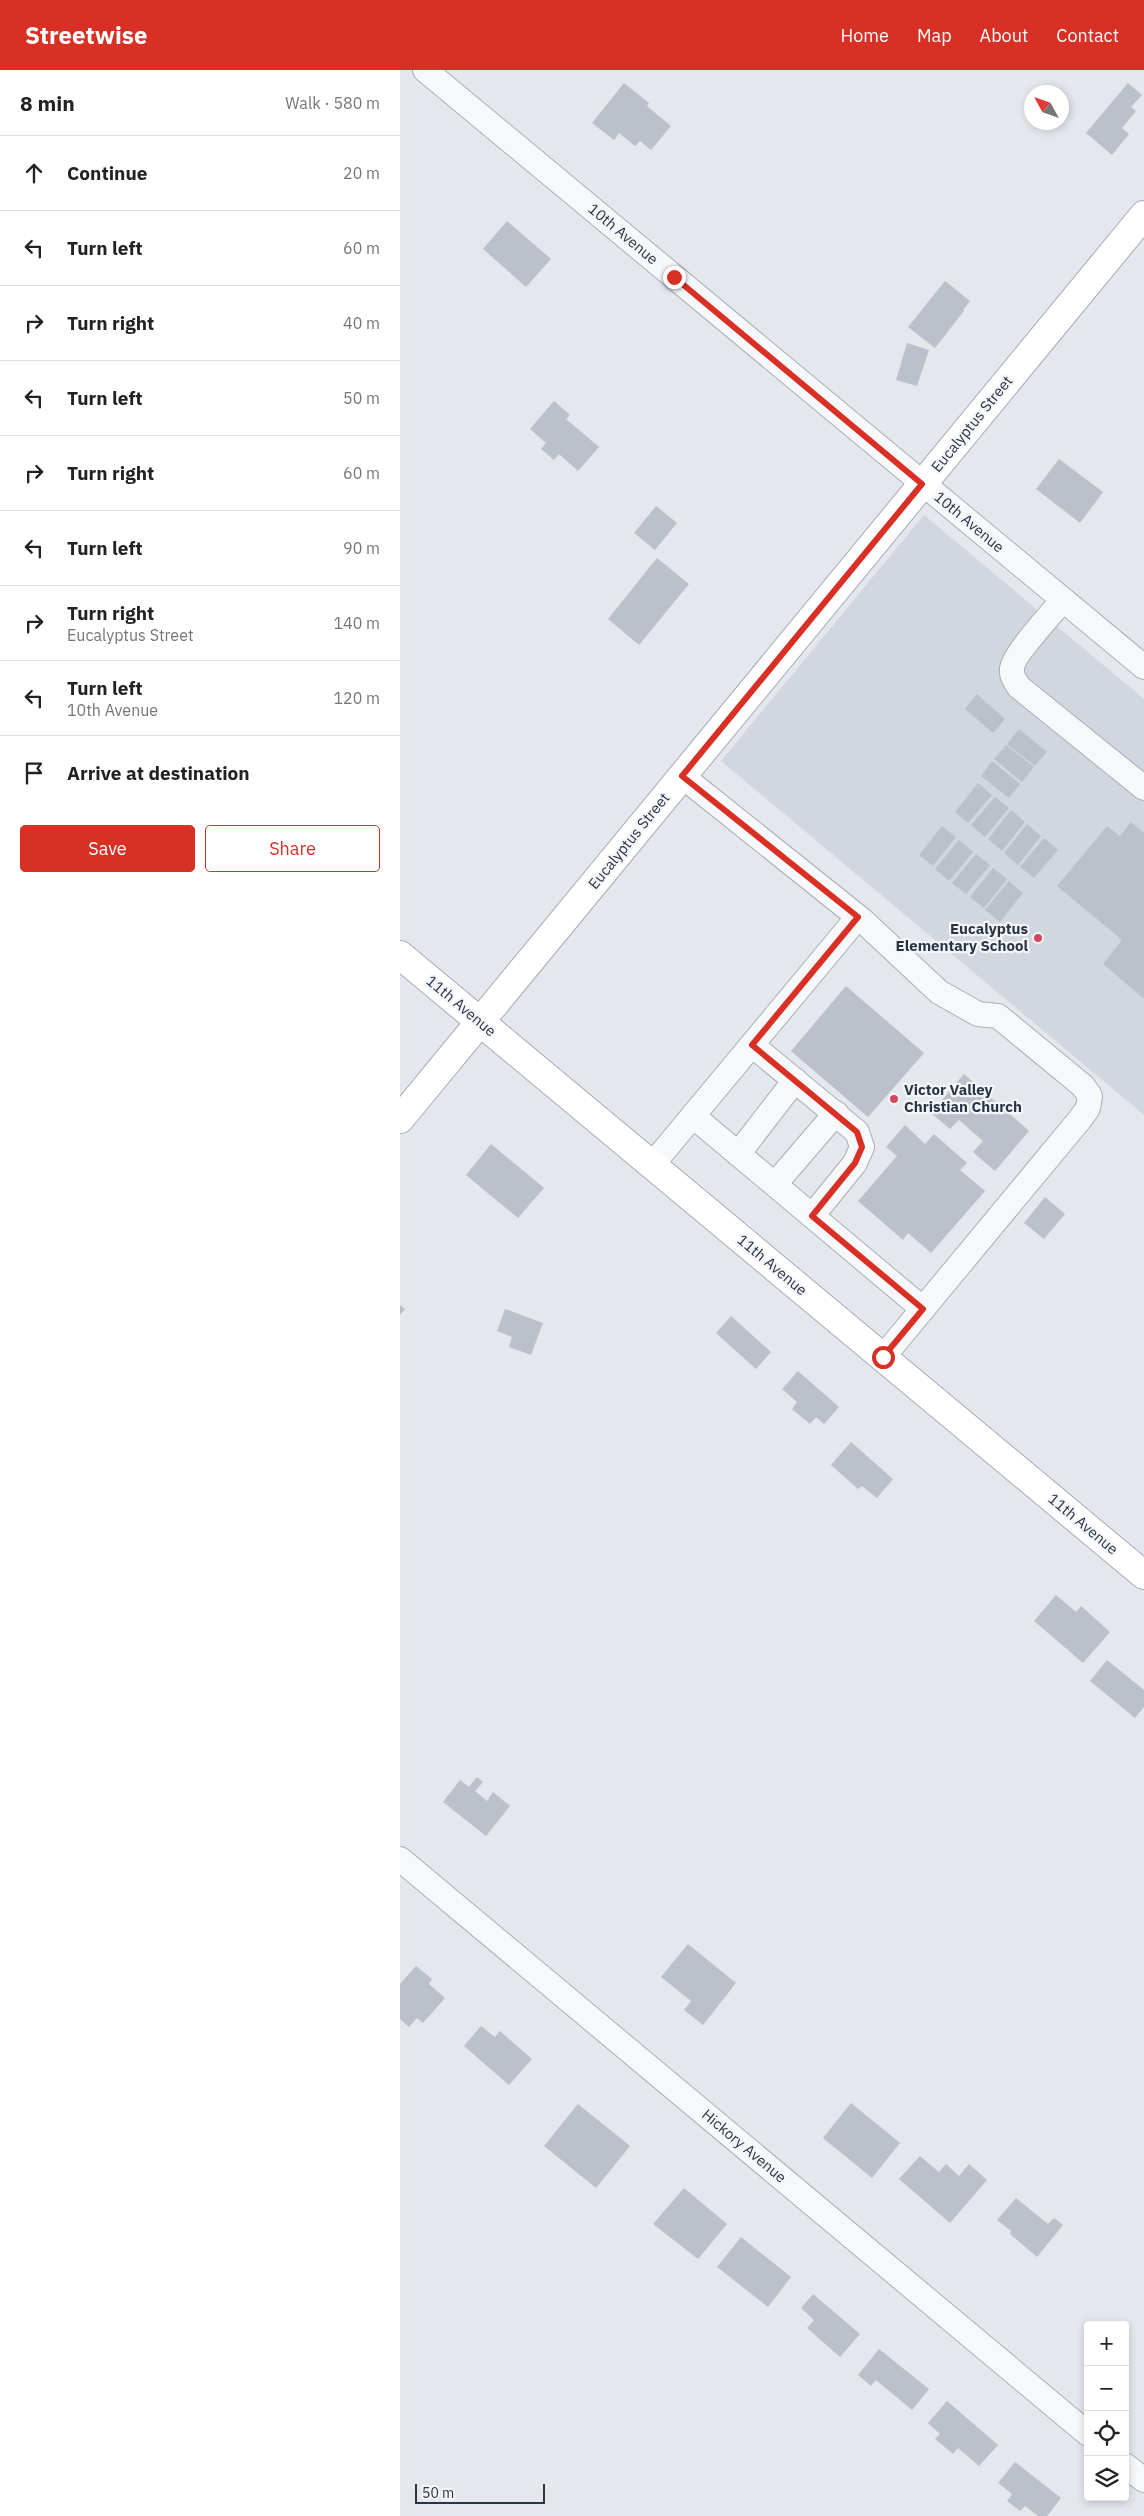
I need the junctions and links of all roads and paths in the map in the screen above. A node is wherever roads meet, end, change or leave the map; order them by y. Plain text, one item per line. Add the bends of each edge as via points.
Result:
1 (425, 70) edge
2 (1144, 215) edge
3 (922, 484) junction
4 (1063, 600) junction
5 (1144, 667) edge
6 (682, 776) junction
7 (1144, 788) edge
8 (858, 917) junction
9 (400, 955) edge
10 (480, 1021) junction
11 (752, 1045) junction
12 (795, 1080) junction
13 (836, 1113) junction
14 (692, 1116) junction
15 (400, 1119) edge
16 (738, 1154) junction
17 (652, 1165) junction
18 (775, 1184) junction
19 (812, 1216) junction
20 (923, 1309) junction
21 (883, 1357) junction
22 (1144, 1575) edge
23 (400, 1859) edge
24 (1084, 2431) edge
25 (1129, 2468) edge
26 (1144, 2480) edge

1 - 3 street, 10th Avenue
2 - 3 main road, Eucalyptus Street
3 - 4 street, 10th Avenue
3 - 6 main road, Eucalyptus Street
4 - 5 street, 10th Avenue
4 - 7 street via 1017,656 1011,667 1012,677 1019,687
6 - 8 street
6 - 10 main road, Eucalyptus Street
8 - 11 street
8 - 20 street via 939,992 978,1014 998,1016 1083,1086 1090,1096 1088,1108 1081,1118
9 - 10 main road, 11th Avenue
10 - 15 main road, Eucalyptus Street
10 - 17 main road, 11th Avenue
11 - 12 street
11 - 14 street
12 - 13 street
12 - 16 street
13 - 18 street
13 - 19 street via 857,1132 862,1147 855,1163
14 - 16 street
14 - 17 street
16 - 18 street
17 - 21 main road, 11th Avenue
18 - 19 street
19 - 20 street
20 - 21 street
21 - 22 main road, 11th Avenue
23 - 24 street, Hickory Avenue
25 - 26 street

